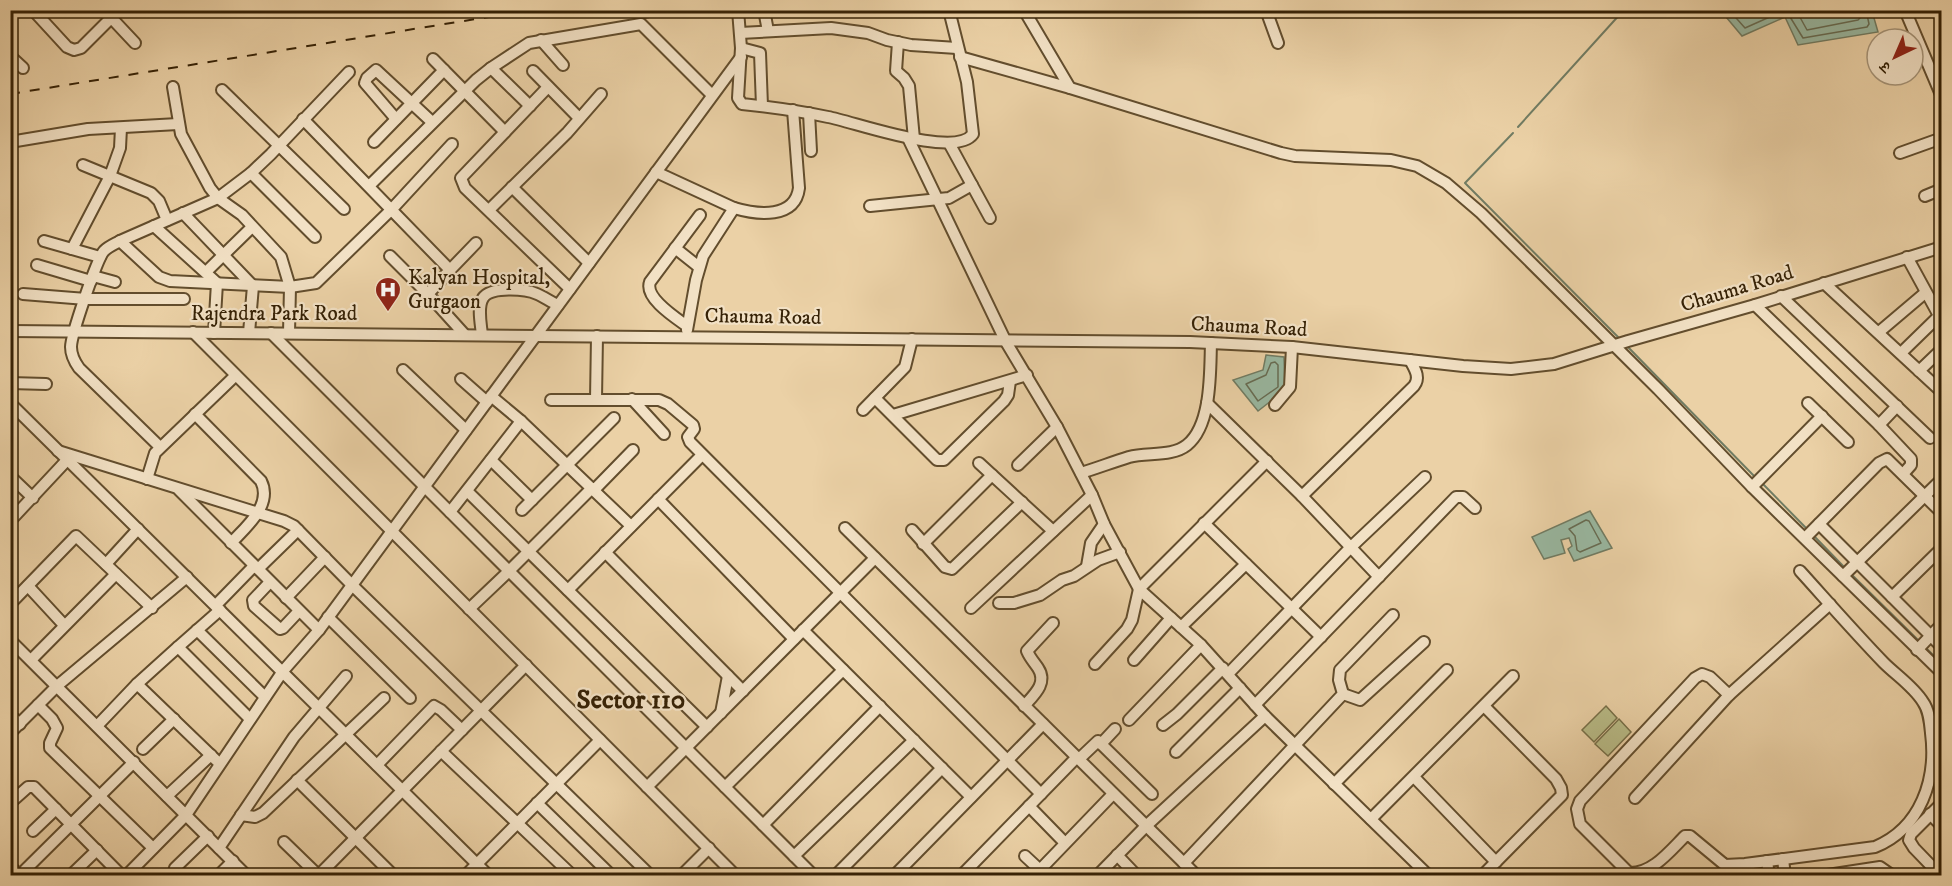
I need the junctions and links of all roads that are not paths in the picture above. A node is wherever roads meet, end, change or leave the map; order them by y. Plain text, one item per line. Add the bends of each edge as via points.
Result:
1 (634, 10) edge
2 (655, 10) edge
3 (738, 10) edge
4 (764, 10) edge
5 (950, 10) edge
6 (1024, 10) edge
7 (1266, 10) edge
8 (1905, 10) edge
9 (40, 13) edge
10 (111, 13) edge
11 (768, 31) junction
12 (740, 33) junction
13 (541, 40) junction
14 (898, 42) junction
15 (135, 43) dead end
16 (1278, 43) dead end
17 (741, 52) junction
18 (959, 53) junction
19 (10, 56) edge
20 (433, 59) dead end
21 (563, 65) dead end
22 (23, 68) dead end
23 (491, 68) junction
24 (444, 70) junction
25 (533, 71) dead end
26 (349, 72) dead end
27 (173, 87) dead end
28 (548, 87) junction
29 (1070, 88) junction
30 (222, 90) dead end
31 (466, 91) junction
32 (601, 94) dead end
33 (712, 95) junction
34 (1941, 97) edge
35 (412, 103) junction
36 (530, 106) junction
37 (762, 106) junction
38 (793, 110) junction
39 (809, 113) junction
40 (579, 118) junction
41 (303, 119) junction
42 (396, 119) junction
43 (432, 122) junction
44 (178, 124) junction
45 (121, 128) junction
46 (505, 132) junction
47 (911, 138) junction
48 (1941, 138) edge
49 (10, 142) edge
50 (374, 142) dead end
51 (949, 143) junction
52 (452, 144) dead end
53 (279, 146) junction
54 (811, 151) dead end
55 (1900, 153) dead end
56 (83, 165) dead end
57 (656, 172) junction
58 (251, 173) junction
59 (110, 176) junction
60 (370, 185) junction
61 (972, 186) junction
62 (512, 187) junction
63 (1941, 189) edge
64 (1924, 196) dead end
65 (218, 198) junction
66 (936, 200) junction
67 (870, 206) dead end
68 (734, 208) junction
69 (344, 209) dead end
70 (392, 209) junction
71 (489, 210) junction
72 (183, 213) junction
73 (700, 215) dead end
74 (990, 218) dead end
75 (167, 220) junction
76 (154, 226) junction
77 (252, 227) junction
78 (315, 237) dead end
79 (44, 241) dead end
80 (120, 241) junction
81 (476, 243) dead end
82 (1941, 247) edge
83 (675, 248) junction
84 (72, 249) junction
85 (224, 255) junction
86 (390, 256) dead end
87 (100, 257) junction
88 (1907, 257) junction
89 (589, 263) junction
90 (37, 265) dead end
91 (699, 267) junction
92 (450, 270) junction
93 (206, 272) junction
94 (92, 279) junction
95 (115, 282) dead end
96 (217, 283) junction
97 (1824, 283) junction
98 (253, 286) junction
99 (290, 287) junction
100 (570, 288) junction
101 (1925, 293) junction
102 (23, 294) dead end
103 (428, 294) junction
104 (1781, 297) junction
105 (184, 299) dead end
106 (86, 300) junction
107 (558, 305) junction
108 (1755, 305) junction
109 (1940, 319) edge
110 (10, 331) edge
111 (686, 331) junction
112 (73, 332) junction
113 (193, 332) junction
114 (1879, 332) junction
115 (214, 333) junction
116 (249, 333) junction
117 (271, 333) junction
118 (289, 333) junction
119 (465, 334) junction
120 (482, 335) junction
121 (536, 335) junction
122 (597, 336) junction
123 (912, 339) junction
124 (1006, 342) junction
125 (1211, 343) junction
126 (1620, 344) junction
127 (1292, 347) junction
128 (1941, 349) edge
129 (1901, 353) junction
130 (1410, 360) junction
131 (403, 370) dead end
132 (1919, 371) junction
133 (1027, 375) junction
134 (235, 376) junction
135 (461, 379) dead end
136 (1010, 381) junction
137 (10, 383) edge
138 (46, 384) dead end
139 (1940, 389) edge
140 (875, 398) junction
141 (489, 399) junction
142 (596, 399) junction
143 (551, 400) dead end
144 (629, 400) junction
145 (10, 403) edge
146 (1207, 403) junction
147 (1808, 403) dead end
148 (1275, 405) dead end
149 (1897, 406) junction
150 (863, 410) dead end
151 (195, 414) junction
152 (893, 415) junction
153 (1822, 416) junction
154 (521, 420) junction
155 (1879, 425) junction
156 (1057, 427) junction
157 (466, 430) junction
158 (664, 434) dead end
159 (1930, 438) dead end
160 (1848, 442) dead end
161 (160, 447) junction
162 (633, 450) dead end
163 (58, 451) junction
164 (702, 455) junction
165 (68, 459) junction
166 (491, 460) junction
167 (1267, 461) junction
168 (979, 463) dead end
169 (567, 464) junction
170 (1018, 465) dead end
171 (1081, 473) junction
172 (1903, 474) junction
173 (992, 475) junction
174 (10, 476) edge
175 (1425, 477) dead end
176 (147, 479) junction
177 (1941, 479) edge
178 (424, 487) junction
179 (1752, 487) junction
180 (176, 488) junction
181 (593, 489) junction
182 (467, 491) junction
183 (1092, 495) junction
184 (1302, 496) junction
185 (1925, 496) junction
186 (33, 498) junction
187 (658, 499) junction
188 (532, 500) junction
189 (1022, 502) junction
190 (1474, 508) dead end
191 (522, 510) dead end
192 (450, 512) junction
193 (1941, 513) edge
194 (258, 514) junction
195 (10, 521) edge
196 (1104, 524) junction
197 (1204, 524) junction
198 (1819, 524) junction
199 (631, 526) junction
200 (845, 528) dead end
201 (138, 529) junction
202 (298, 530) junction
203 (912, 530) dead end
204 (1053, 531) junction
205 (391, 532) junction
206 (1805, 538) junction
207 (231, 543) junction
208 (923, 544) junction
209 (1350, 548) junction
210 (1941, 548) edge
211 (528, 551) junction
212 (605, 552) junction
213 (1120, 552) junction
214 (325, 557) junction
215 (875, 558) junction
216 (1857, 562) junction
217 (106, 564) junction
218 (1246, 564) junction
219 (1087, 566) junction
220 (256, 567) junction
221 (509, 571) junction
222 (1800, 571) dead end
223 (116, 574) junction
224 (1843, 576) junction
225 (187, 577) junction
226 (1379, 577) junction
227 (270, 582) junction
228 (352, 585) junction
229 (28, 586) junction
230 (1138, 589) junction
231 (567, 590) junction
232 (840, 593) junction
233 (1892, 597) junction
234 (286, 598) junction
235 (999, 603) dead end
236 (10, 604) edge
237 (1830, 604) junction
238 (152, 608) junction
239 (218, 608) junction
240 (970, 608) dead end
241 (469, 609) junction
242 (1292, 609) junction
243 (299, 611) junction
244 (1393, 615) dead end
245 (328, 617) junction
246 (1171, 618) junction
247 (1053, 623) dead end
248 (1941, 624) edge
249 (64, 625) junction
250 (1181, 627) junction
251 (197, 630) junction
252 (319, 630) junction
253 (803, 630) junction
254 (1321, 637) junction
255 (794, 639) junction
256 (10, 640) edge
257 (1425, 642) dead end
258 (1923, 644) junction
259 (1201, 645) junction
260 (178, 647) junction
261 (1941, 647) edge
262 (31, 660) junction
263 (1134, 660) dead end
264 (1095, 664) dead end
265 (526, 666) junction
266 (843, 670) junction
267 (1447, 670) dead end
268 (283, 671) junction
269 (1225, 671) junction
270 (1941, 673) edge
271 (346, 676) dead end
272 (728, 676) junction
273 (1513, 676) dead end
274 (137, 684) junction
275 (57, 686) junction
276 (1240, 688) junction
277 (743, 691) junction
278 (1343, 694) junction
279 (1730, 695) junction
280 (265, 697) junction
281 (384, 698) dead end
282 (410, 698) dead end
283 (38, 705) junction
284 (1255, 705) junction
285 (880, 706) junction
286 (1024, 706) junction
287 (1484, 706) junction
288 (318, 707) junction
289 (481, 711) junction
290 (721, 714) junction
291 (10, 715) edge
292 (1265, 716) junction
293 (174, 719) junction
294 (250, 719) junction
295 (1129, 720) dead end
296 (20, 724) junction
297 (1042, 724) junction
298 (1163, 725) dead end
299 (97, 726) junction
300 (707, 727) junction
301 (1115, 729) dead end
302 (462, 730) junction
303 (10, 733) edge
304 (346, 734) junction
305 (600, 740) junction
306 (914, 740) junction
307 (1101, 744) junction
308 (1295, 745) junction
309 (686, 748) junction
310 (143, 749) dead end
311 (441, 751) junction
312 (1176, 752) dead end
313 (211, 755) junction
314 (1078, 758) junction
315 (1007, 760) junction
316 (134, 762) junction
317 (219, 763) junction
318 (377, 765) junction
319 (942, 768) junction
320 (1414, 777) junction
321 (297, 780) junction
322 (556, 784) junction
323 (1334, 784) junction
324 (647, 787) junction
325 (725, 787) junction
326 (402, 790) junction
327 (1041, 794) junction
328 (1113, 794) junction
329 (1152, 794) dead end
330 (99, 796) junction
331 (167, 796) junction
332 (971, 796) junction
333 (1635, 798) dead end
334 (10, 803) edge
335 (537, 803) junction
336 (1941, 803) edge
337 (1029, 806) junction
338 (56, 809) junction
339 (1930, 814) junction
340 (186, 815) junction
341 (241, 815) junction
342 (1371, 819) junction
343 (517, 823) junction
344 (71, 824) junction
345 (763, 825) junction
346 (1146, 826) junction
347 (1941, 826) edge
348 (33, 831) dead end
349 (208, 836) junction
350 (355, 838) junction
351 (284, 842) dead end
352 (1065, 843) junction
353 (153, 848) junction
354 (219, 848) junction
355 (709, 848) junction
356 (97, 850) junction
357 (1117, 855) junction
358 (794, 856) junction
359 (1025, 856) dead end
360 (1783, 859) junction
361 (233, 861) junction
362 (1767, 861) junction
363 (1496, 862) junction
364 (477, 863) junction
365 (1184, 863) junction
366 (10, 866) edge
367 (22, 873) edge
368 (1037, 873) edge
369 (318, 875) edge
370 (1888, 875) edge
371 (70, 876) edge
372 (124, 876) edge
373 (172, 876) edge
374 (218, 876) edge
375 (247, 876) edge
376 (394, 876) edge
377 (465, 876) edge
378 (489, 876) edge
379 (573, 876) edge
380 (612, 876) edge
381 (651, 876) edge
382 (681, 876) edge
383 (736, 876) edge
384 (814, 876) edge
385 (835, 876) edge
386 (894, 876) edge
387 (961, 876) edge
388 (1097, 876) edge
389 (1137, 876) edge
390 (1197, 876) edge
391 (1428, 876) edge
392 (1482, 876) edge
393 (1769, 876) edge
394 (1785, 876) edge
395 (1821, 876) edge
396 (1941, 876) edge

1 - 2 street
3 - 12 street
4 - 11 street
5 - 18 street
6 - 29 street
7 - 16 street
8 - 34 street
9 - 10 street via 67,47 74,50 81,48
10 - 15 street
11 - 12 street
11 - 14 street via 831,28
12 - 17 street
13 - 21 street
13 - 23 street via 524,45
13 - 33 street via 641,24
14 - 18 street
14 - 47 street via 896,71 909,86
17 - 33 street
17 - 37 street via 760,53
17 - 37 street via 739,101
18 - 29 street
18 - 51 street via 973,134 963,141
19 - 22 street
20 - 24 street
23 - 31 street
23 - 36 street
24 - 31 street
24 - 35 street
25 - 28 street
26 - 41 street
27 - 44 street
28 - 36 street
28 - 40 street
29 - 126 street via 1281,153 1391,160 1417,166 1446,183 1481,213
30 - 53 street
31 - 43 street
31 - 46 street
32 - 40 street
33 - 57 street
35 - 42 street
35 - 42 street via 381,73 372,73 365,83 367,87
35 - 43 street
36 - 46 street
37 - 38 street
38 - 39 street
38 - 68 street via 799,188 794,204 766,213
39 - 47 street
39 - 54 street
40 - 62 street
41 - 53 street
41 - 60 street
42 - 50 street
43 - 60 street
44 - 45 street
44 - 65 street
45 - 49 street via 88,129
45 - 59 street via 120,148
46 - 71 street via 461,178 465,188
47 - 51 street
47 - 66 street
48 - 55 street
51 - 61 street
52 - 70 street
53 - 58 street
53 - 69 street
56 - 59 street
57 - 68 street
57 - 89 street
58 - 65 street
58 - 78 street
59 - 75 street via 151,193
59 - 84 street
60 - 70 street
61 - 66 street via 953,197
61 - 74 street
62 - 71 street
62 - 89 street
63 - 64 street
65 - 72 street
65 - 77 street
66 - 67 street
66 - 124 street
68 - 91 street via 706,249
70 - 92 street
70 - 99 street via 316,283
71 - 100 street
72 - 75 street
72 - 85 street
73 - 83 street
75 - 76 street
76 - 80 street
76 - 93 street
77 - 85 street
77 - 99 street via 281,257
79 - 84 street
80 - 87 street
80 - 96 street via 164,280
81 - 92 street
82 - 88 street, Chauma Road
83 - 91 street
83 - 111 street via 648,287
84 - 87 street
85 - 93 street
85 - 98 street
86 - 103 street
87 - 94 street
88 - 97 street, Chauma Road
88 - 101 street
89 - 100 street
90 - 94 street
91 - 111 street
92 - 103 street
93 - 96 street
94 - 95 street
94 - 106 street
96 - 98 street
96 - 115 street
97 - 104 street, Chauma Road
97 - 114 street
98 - 99 street
98 - 116 street
99 - 118 street
100 - 107 street
101 - 109 street
101 - 114 street
102 - 106 street
103 - 119 street
104 - 108 street, Chauma Road
104 - 149 street
105 - 106 street
106 - 112 street
107 - 120 street via 524,290 487,294 480,308
107 - 121 street
108 - 126 street, Chauma Road
108 - 155 street
109 - 129 street
110 - 112 street, Rajendra Park Road
111 - 122 street, Chauma Road
111 - 123 street, Chauma Road
112 - 113 street, Rajendra Park Road
112 - 161 street via 70,349 79,368
113 - 115 street, Rajendra Park Road
113 - 134 street
114 - 129 street
115 - 116 street, Rajendra Park Road
116 - 117 street, Rajendra Park Road
117 - 118 street, Rajendra Park Road
117 - 178 street
118 - 119 street, Rajendra Park Road
119 - 120 street, Rajendra Park Road
120 - 121 street, Rajendra Park Road
121 - 122 street, Chauma Road
121 - 141 street
122 - 142 street
123 - 124 street, Chauma Road
123 - 140 street via 905,367
124 - 125 street, Chauma Road
124 - 133 street
125 - 127 street, Chauma Road
125 - 146 street
126 - 130 street, Chauma Road via 1554,364 1511,369
126 - 179 street
127 - 130 street, Chauma Road
127 - 148 street via 1290,387
128 - 132 street
129 - 132 street
130 - 184 street via 1418,381
131 - 157 street
132 - 139 street
133 - 136 street
133 - 156 street
134 - 151 street
134 - 205 street
135 - 141 street
136 - 152 street
136 - 152 street via 1004,401 944,460 937,460
137 - 138 street
140 - 150 street
140 - 152 street
141 - 154 street
141 - 157 street
142 - 143 street
142 - 144 street
144 - 158 street
144 - 164 street via 659,400 676,410 693,425 688,439
144 - 169 street
145 - 163 street
146 - 167 street
146 - 171 street via 1187,445 1170,452 1131,456
147 - 153 street
149 - 155 street
149 - 159 street
151 - 161 street
151 - 194 street via 261,481 264,491
153 - 160 street
153 - 179 street
154 - 166 street
154 - 169 street
155 - 172 street via 1911,459
156 - 170 street
156 - 171 street
157 - 178 street
161 - 176 street
162 - 181 street
163 - 165 street
163 - 176 street
164 - 187 street
164 - 232 street
165 - 186 street
165 - 201 street
166 - 182 street
166 - 188 street
167 - 184 street
167 - 197 street
168 - 173 street
169 - 181 street
169 - 188 street
171 - 183 street
172 - 185 street
172 - 198 street via 1887,459 1882,460
173 - 189 street
173 - 208 street
174 - 186 street
175 - 209 street
176 - 180 street
177 - 185 street
178 - 192 street
178 - 205 street
179 - 206 street
180 - 194 street
180 - 207 street
181 - 199 street
181 - 211 street
182 - 192 street
182 - 211 street
183 - 196 street
183 - 204 street
184 - 209 street
185 - 193 street
185 - 216 street
186 - 195 street
187 - 199 street
187 - 255 street
188 - 191 street
189 - 204 street
189 - 208 street via 952,569 945,567
190 - 226 street via 1463,497 1456,497
192 - 221 street
194 - 202 street via 284,521
194 - 207 street
196 - 213 street
196 - 219 street via 1091,543
197 - 218 street
197 - 230 street
198 - 206 street
198 - 216 street
199 - 212 street
200 - 215 street
201 - 217 street
201 - 225 street
202 - 214 street
202 - 220 street
203 - 208 street
204 - 240 street
205 - 228 street
205 - 241 street
206 - 224 street
207 - 220 street
209 - 226 street
209 - 242 street
210 - 233 street
211 - 221 street
211 - 231 street
212 - 231 street
212 - 272 street
213 - 219 street
213 - 230 street
214 - 228 street
214 - 234 street
215 - 232 street
215 - 286 street
216 - 224 street
216 - 233 street
217 - 223 street
217 - 229 street via 76,536
218 - 242 street
218 - 250 street
219 - 235 street via 1040,595
220 - 227 street
220 - 239 street
221 - 241 street
221 - 309 street
222 - 237 street
223 - 238 street
223 - 249 street
224 - 258 street
225 - 238 street
225 - 239 street
226 - 254 street
227 - 234 street
227 - 243 street via 253,600 254,606 279,629
228 - 245 street
228 - 289 street
229 - 236 street
229 - 249 street
230 - 246 street
230 - 264 street via 1127,629
231 - 300 street
232 - 253 street
232 - 315 street
233 - 258 street
234 - 243 street
237 - 279 street
237 - 360 street via 1923,702 1932,742 1930,781 1907,824 1882,844
238 - 275 street
239 - 251 street
239 - 268 street
241 - 265 street
242 - 254 street
242 - 269 street
243 - 252 street
244 - 278 street via 1340,670
245 - 252 street
245 - 282 street
246 - 250 street
246 - 263 street
247 - 286 street via 1027,651 1041,681
248 - 258 street
249 - 262 street
250 - 259 street
251 - 260 street
251 - 280 street
252 - 268 street
253 - 255 street
253 - 266 street
254 - 284 street
255 - 277 street
256 - 262 street
257 - 278 street via 1360,700
258 - 261 street
258 - 270 street
259 - 269 street
259 - 295 street
260 - 274 street
260 - 294 street
262 - 275 street
265 - 289 street
265 - 305 street
266 - 285 street
266 - 325 street
267 - 323 street
268 - 280 street
268 - 288 street
269 - 276 street
269 - 298 street
271 - 288 street
272 - 277 street
272 - 290 street
273 - 287 street
274 - 293 street
274 - 299 street
275 - 283 street
275 - 299 street
276 - 284 street
276 - 312 street
277 - 290 street
278 - 308 street
279 - 333 street
279 - 362 street via 1710,677 1702,674 1695,678 1580,801 1580,824 1629,873 1641,874 1690,836 1725,865
280 - 294 street
281 - 304 street
283 - 296 street
283 - 330 street via 57,728 50,748
284 - 292 street
285 - 306 street
285 - 345 street
286 - 297 street
287 - 320 street
287 - 363 street via 1556,779 1562,795
288 - 304 street
288 - 341 street
289 - 302 street
289 - 322 street
290 - 300 street
291 - 296 street
292 - 308 street
292 - 346 street
293 - 310 street
293 - 313 street
294 - 317 street
296 - 303 street
297 - 314 street
297 - 315 street
299 - 316 street
300 - 309 street
301 - 307 street
302 - 311 street
302 - 318 street via 434,706
304 - 318 street
304 - 321 street
305 - 322 street
305 - 324 street
306 - 319 street
306 - 358 street
307 - 314 street via 1098,741
307 - 329 street
308 - 323 street
308 - 365 street
309 - 324 street
309 - 325 street
311 - 326 street
311 - 343 street
313 - 317 street
313 - 331 street
314 - 327 street
314 - 328 street
315 - 327 street
315 - 332 street
316 - 330 street
316 - 331 street
317 - 340 street
318 - 326 street
319 - 332 street
319 - 385 street
320 - 342 street
320 - 363 street
321 - 341 street via 263,813 255,817
321 - 350 street
322 - 335 street
322 - 381 street
323 - 342 street
324 - 355 street
325 - 345 street
326 - 350 street
326 - 364 street
327 - 337 street
328 - 346 street
328 - 352 street
330 - 344 street
330 - 353 street
331 - 340 street
332 - 386 street
334 - 338 street via 30,786
335 - 343 street
335 - 380 street
336 - 339 street
337 - 352 street
337 - 387 street
338 - 344 street
338 - 348 street
339 - 347 street
339 - 396 street via 1909,840
340 - 349 street
340 - 353 street
341 - 354 street
342 - 391 street
343 - 364 street
343 - 379 street
344 - 356 street
344 - 367 street
345 - 358 street
346 - 357 street
346 - 365 street
349 - 354 street
349 - 373 street via 175,868
350 - 369 street
350 - 376 street
351 - 369 street
352 - 368 street
353 - 372 street
354 - 361 street
355 - 382 street
355 - 383 street
356 - 371 street
356 - 372 street
357 - 388 street
357 - 389 street
358 - 384 street
359 - 368 street
360 - 362 street
360 - 394 street
361 - 374 street
361 - 375 street
362 - 393 street
363 - 392 street
364 - 377 street
364 - 378 street
365 - 390 street
366 - 367 street
370 - 395 street via 1880,867

